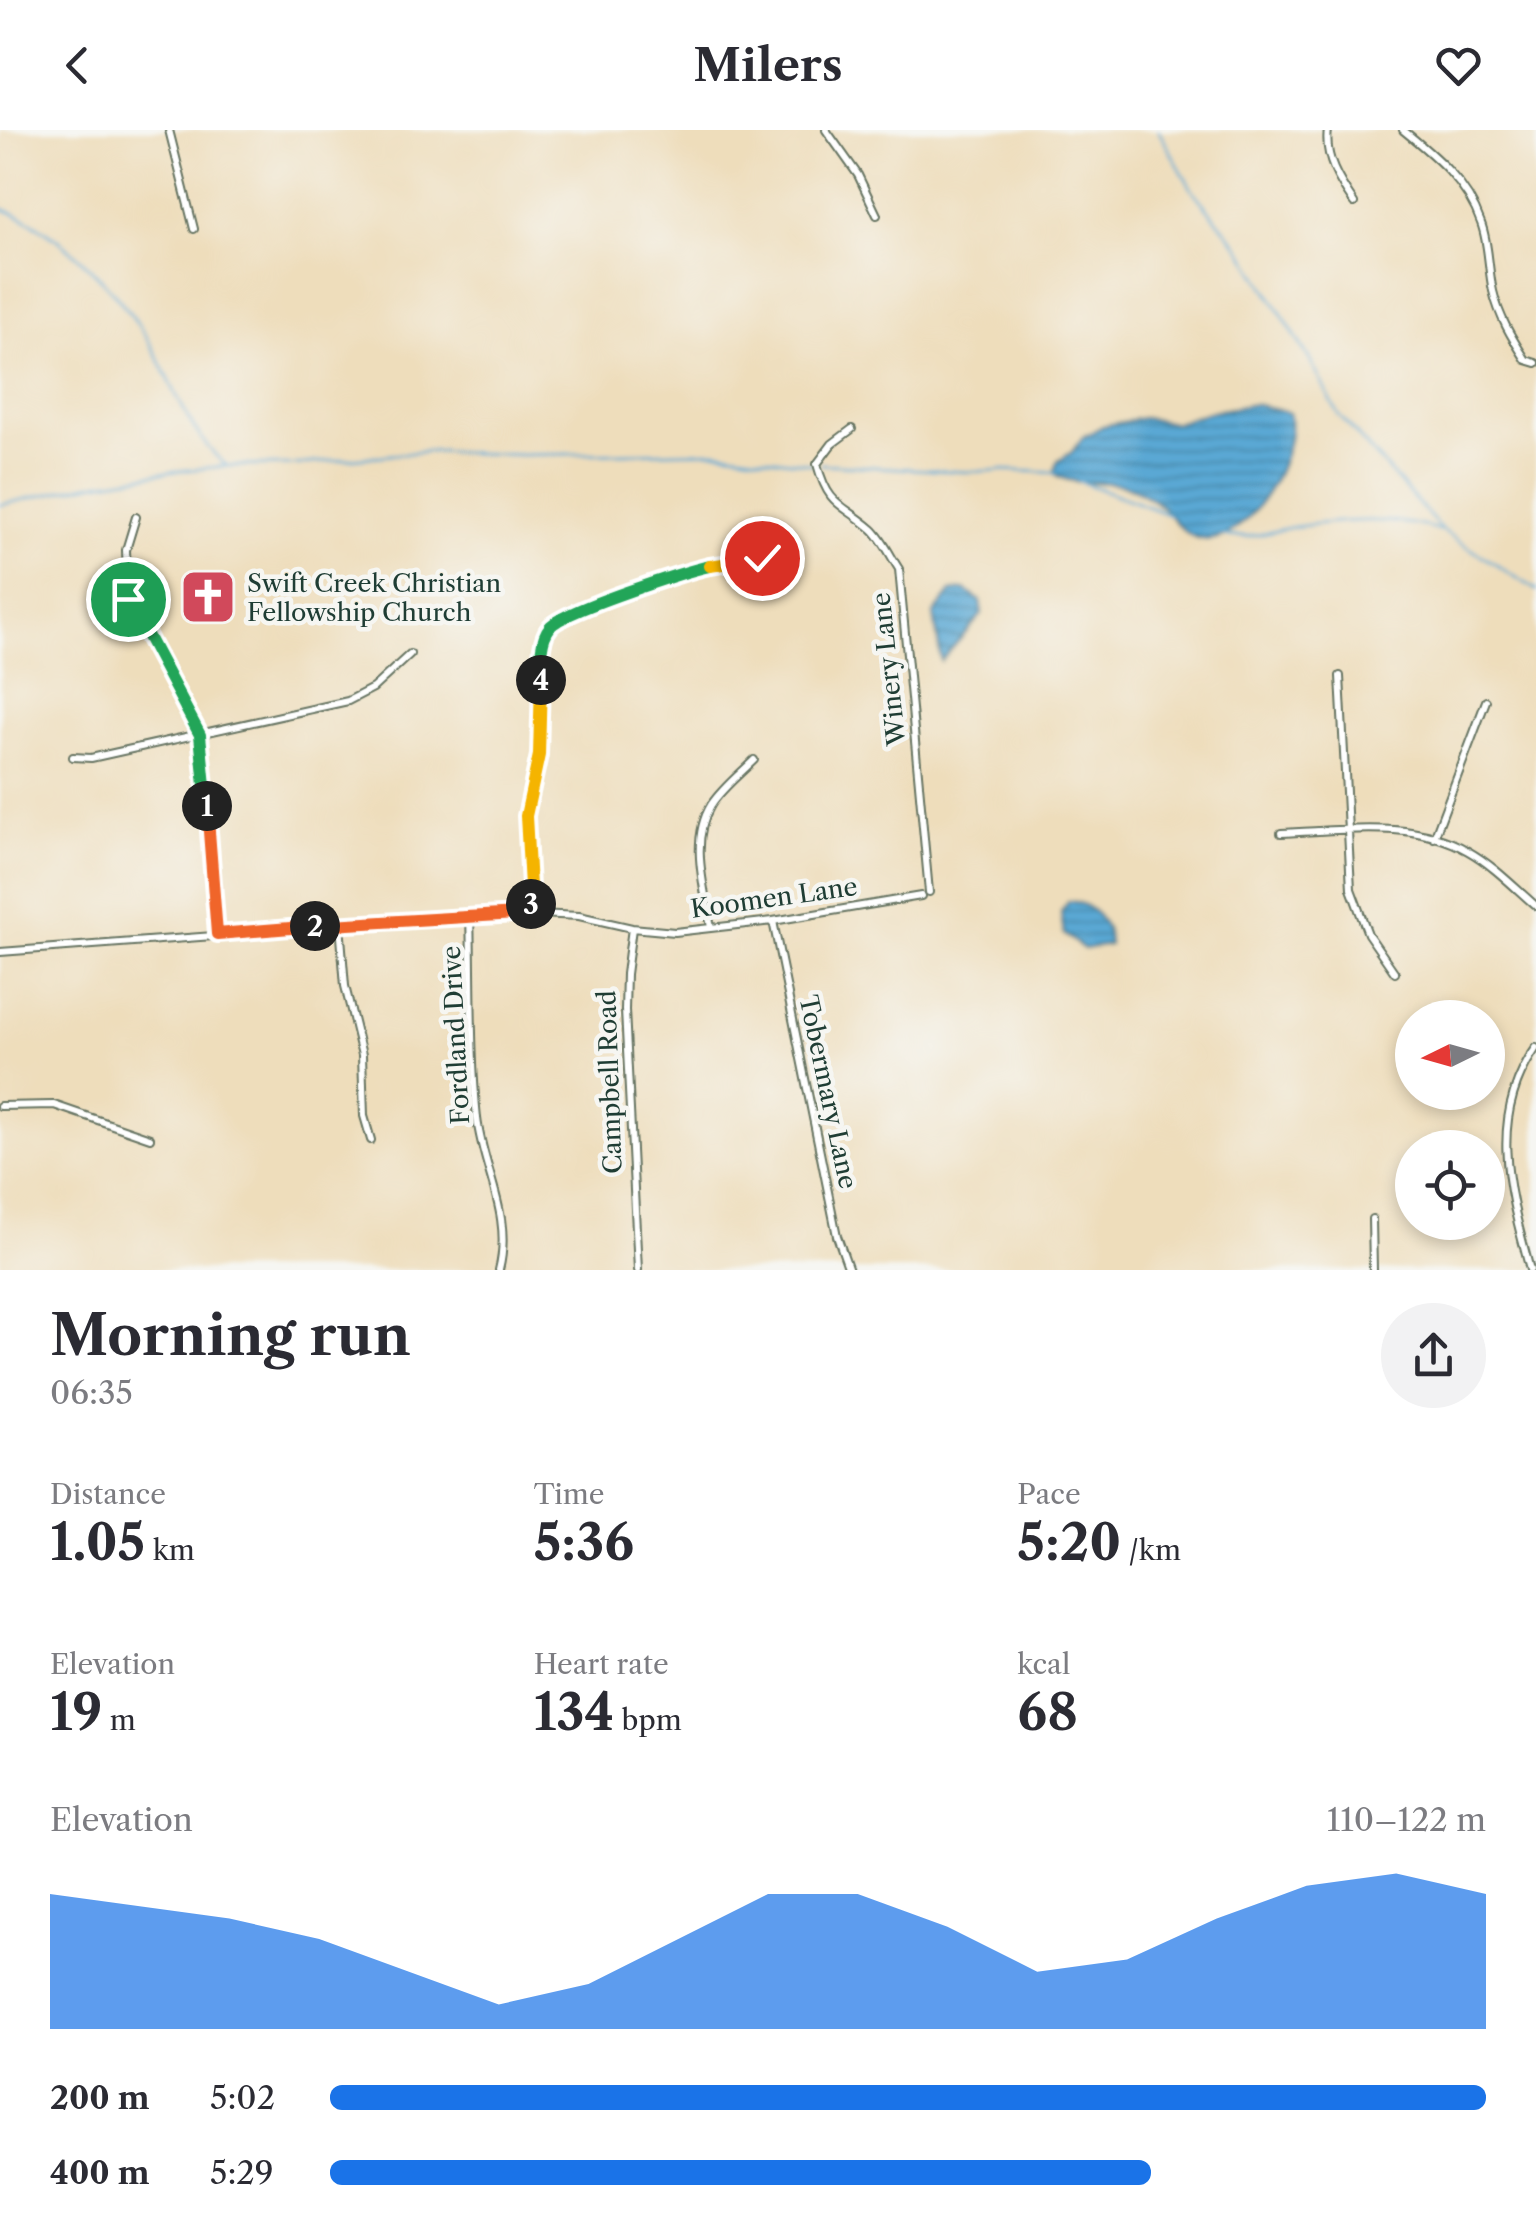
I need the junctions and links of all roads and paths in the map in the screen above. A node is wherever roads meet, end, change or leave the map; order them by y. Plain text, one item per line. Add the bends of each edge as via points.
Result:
1 (168, 130) edge
2 (826, 130) edge
3 (1328, 130) edge
4 (1402, 130) edge
5 (1354, 204) dead end
6 (877, 214) dead end
7 (194, 229) dead end
8 (1536, 363) edge
9 (852, 429) dead end
10 (136, 517) dead end
11 (789, 555) dead end
12 (410, 654) dead end
13 (1340, 676) dead end
14 (1486, 701) dead end
15 (200, 735) junction
16 (73, 757) dead end
17 (754, 760) dead end
18 (1348, 831) junction
19 (1282, 834) dead end
20 (1434, 838) junction
21 (930, 892) dead end
22 (920, 896) dead end
23 (1536, 906) edge
24 (532, 913) junction
25 (470, 914) junction
26 (774, 921) junction
27 (340, 924) junction
28 (632, 928) junction
29 (710, 928) junction
30 (217, 934) junction
31 (0, 952) edge
32 (1395, 973) dead end
33 (1536, 1048) edge
34 (0, 1106) edge
35 (150, 1138) dead end
36 (371, 1140) dead end
37 (1372, 1219) dead end
38 (499, 1270) edge
39 (638, 1270) edge
40 (850, 1270) edge
41 (1373, 1270) edge
42 (1530, 1270) edge

1 - 7 street
2 - 6 street
3 - 5 street via 1332,165
4 - 8 street via 1460,182 1482,223 1506,330 1526,360
9 - 21 street, Winery Lane via 817,464 839,508 875,531 898,569
10 - 15 street via 126,550 128,599
11 - 24 street via 703,567 570,613 550,627 542,651 539,755 526,816
12 - 15 street via 348,701
13 - 18 street
14 - 20 street
15 - 16 street
15 - 30 street
17 - 29 street via 716,797 701,828
18 - 19 street
18 - 20 street
18 - 32 street via 1356,910
20 - 23 street via 1470,852
22 - 26 street, Koomen Lane
24 - 25 street
24 - 28 street
25 - 27 street
25 - 38 street, Fordland Drive via 475,1096 504,1222
26 - 29 street, Koomen Lane
26 - 40 street, Tobermary Lane via 837,1236
27 - 30 street
27 - 36 street
28 - 29 street, Koomen Lane
28 - 39 street, Campbell Road via 625,1010
30 - 31 street
33 - 42 street via 1511,1098 1504,1152
34 - 35 street via 54,1105
37 - 41 street

